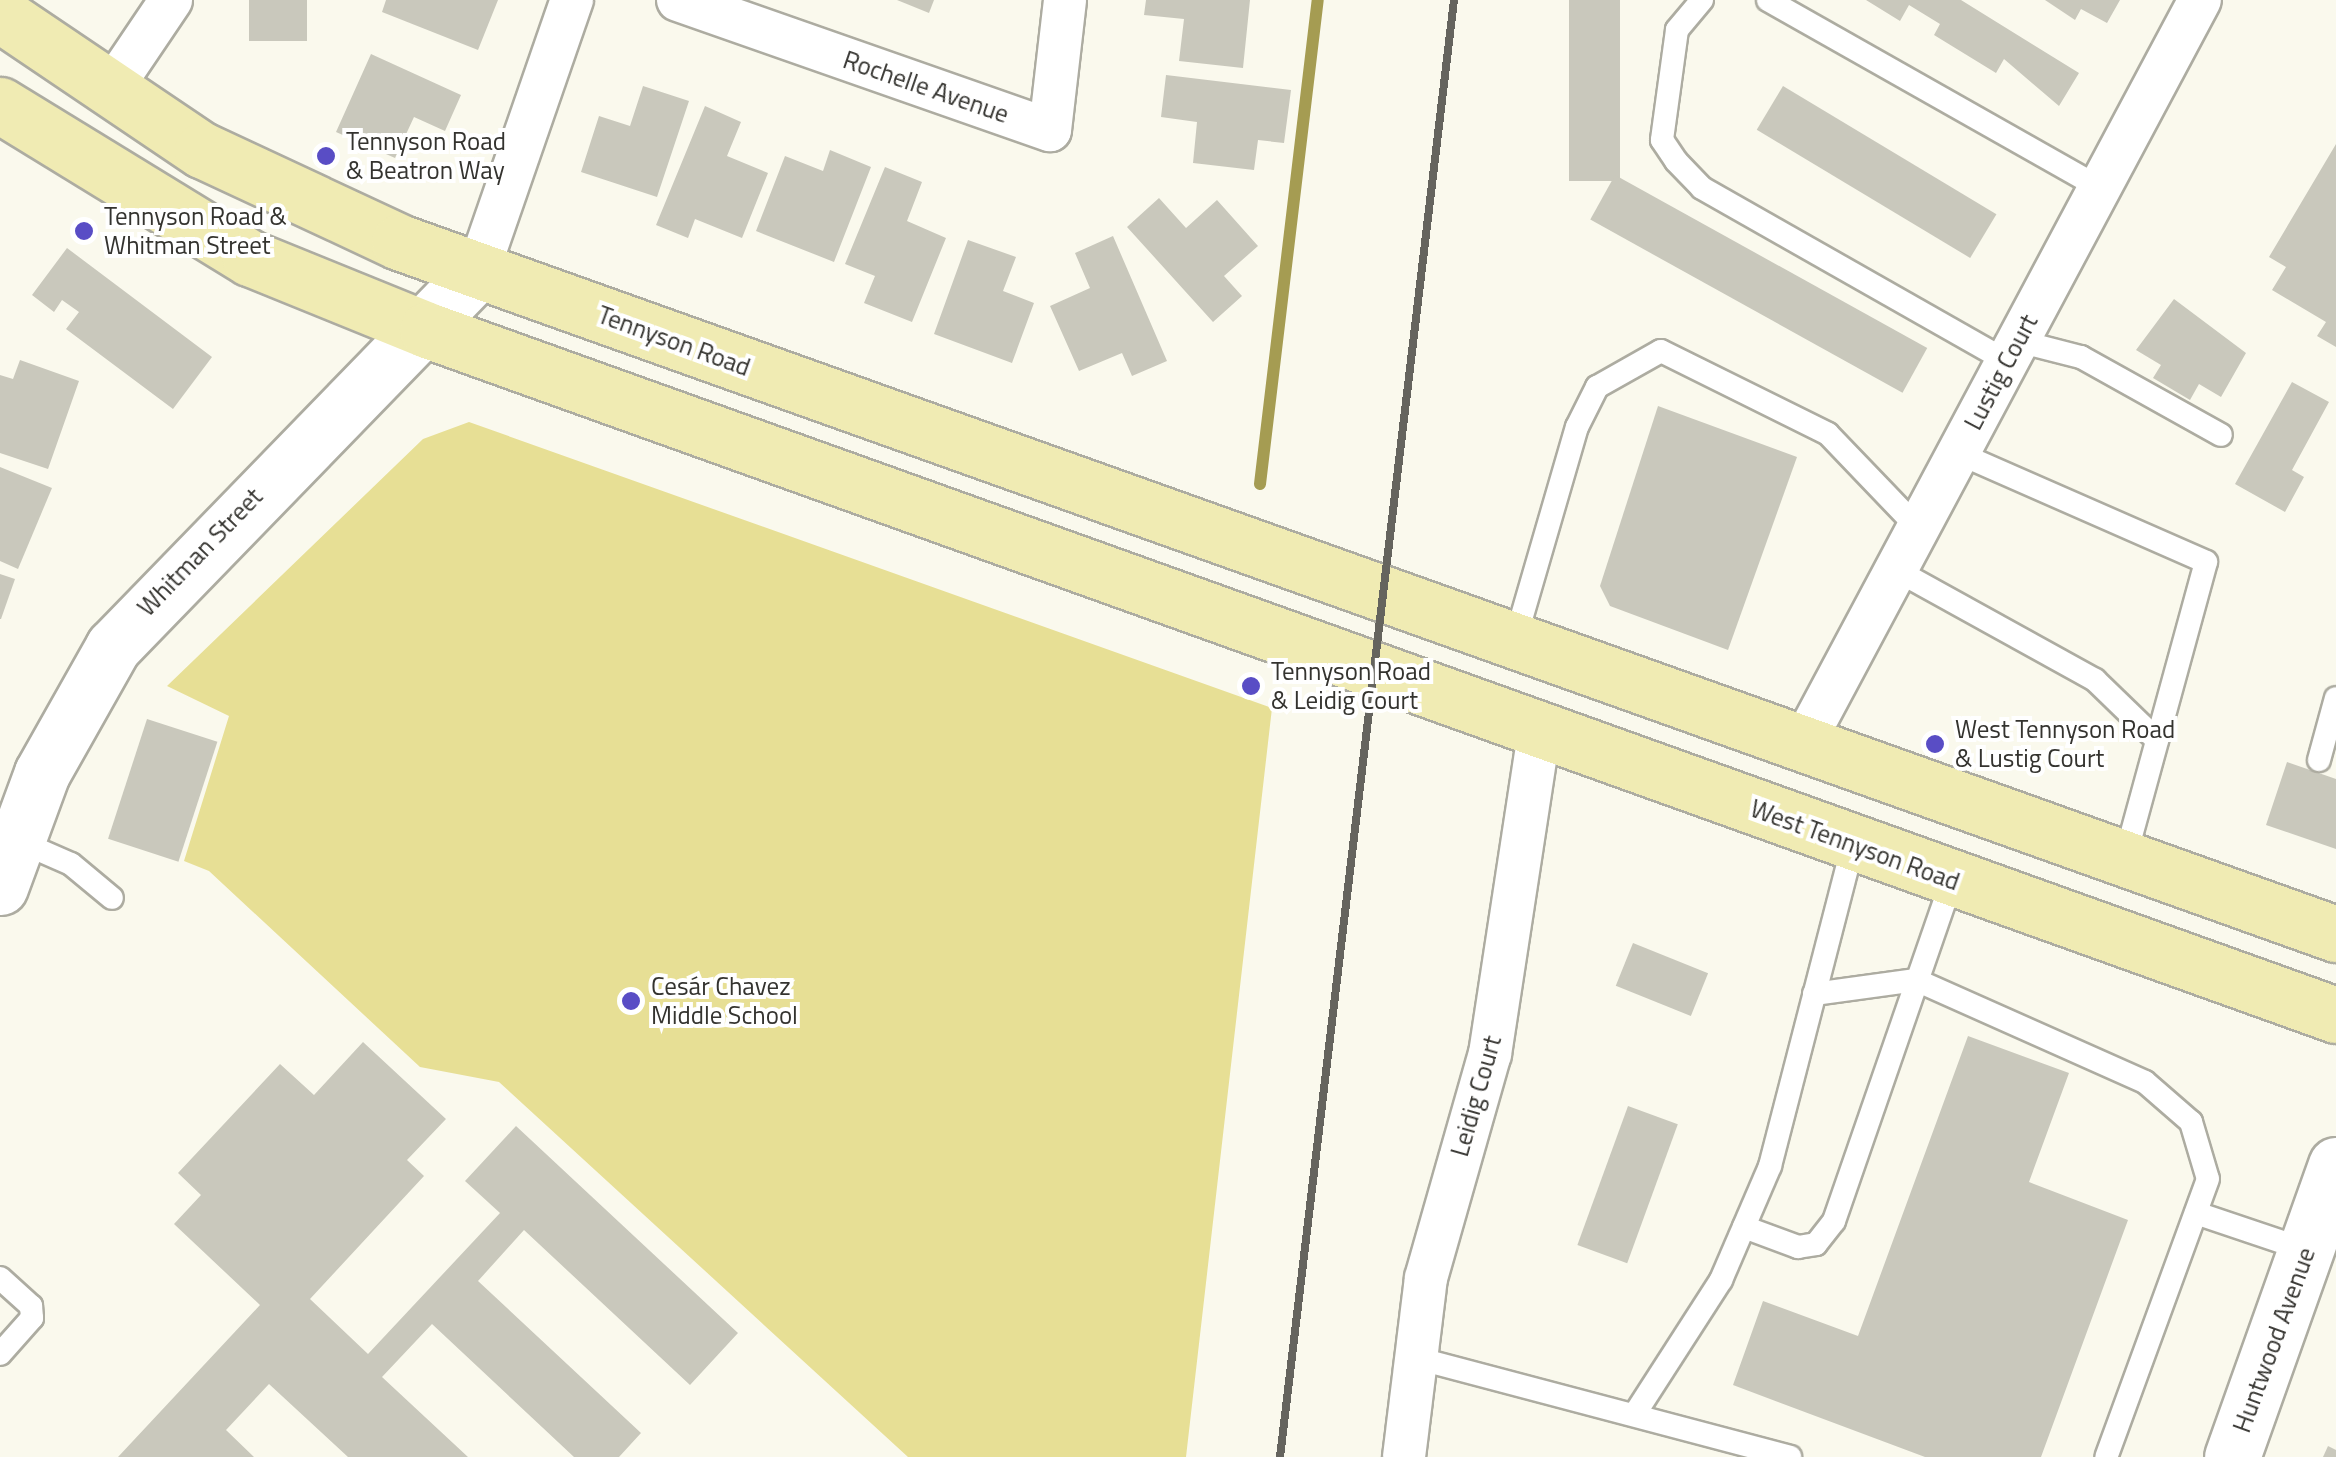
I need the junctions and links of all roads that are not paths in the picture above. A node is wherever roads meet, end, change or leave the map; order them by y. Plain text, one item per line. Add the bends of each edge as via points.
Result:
1 (171, 0) edge
2 (572, 0) edge
3 (678, 0) edge
4 (1066, 0) edge
5 (1702, 0) edge
6 (1768, 0) edge
7 (2200, 0) edge
8 (0, 14) edge
9 (109, 92) junction
10 (0, 105) edge
11 (2100, 188) junction
12 (478, 271) junction
13 (427, 330) junction
14 (2013, 351) junction
15 (2221, 435) dead end
16 (1958, 453) junction
17 (1918, 528) junction
18 (1896, 570) junction
19 (1514, 641) junction
20 (2336, 698) edge
21 (1538, 733) junction
22 (2158, 740) junction
23 (1803, 744) junction
24 (2319, 760) dead end
25 (1853, 844) junction
26 (2125, 859) junction
27 (8, 864) edge
28 (1952, 880) junction
29 (112, 898) dead end
30 (2336, 934) edge
31 (1916, 980) junction
32 (1814, 994) junction
33 (2336, 1015) edge
34 (2336, 1165) edge
35 (2196, 1214) junction
36 (1744, 1227) junction
37 (2306, 1250) junction
38 (0, 1278) edge
39 (0, 1354) edge
40 (1416, 1358) junction
41 (1636, 1412) junction
42 (1404, 1457) edge
43 (1790, 1457) edge
44 (2106, 1457) edge
45 (2232, 1457) edge

1 - 9 street
2 - 12 street
3 - 4 street, Rochelle Avenue via 1050,130
5 - 14 lane via 1677,30 1662,140 1676,160 1702,188
6 - 11 lane
7 - 11 street, Lustig Court
8 - 9 main road, Tennyson Road
9 - 12 main road, Tennyson Road via 282,192
10 - 13 main road via 250,258
11 - 14 street, Lustig Court
12 - 13 street, Whitman Street
12 - 19 main road, Tennyson Road
13 - 21 main road, West Tennyson Road
13 - 27 street, Whitman Street via 156,592 73,710
14 - 15 lane via 2080,357
14 - 16 street, Lustig Court
16 - 17 street, Lustig Court
16 - 22 lane via 2206,562
17 - 18 street, Lustig Court
17 - 19 lane via 1828,434 1661,351 1597,388 1577,427
18 - 22 lane via 2095,680
18 - 23 street, Lustig Court
19 - 23 main road
20 - 24 lane
21 - 25 main road, West Tennyson Road
21 - 40 street, Leidig Court via 1490,1054 1439,1220
22 - 26 lane
23 - 26 main road
25 - 28 main road, West Tennyson Road
25 - 32 lane
26 - 30 main road
27 - 29 lane via 71,864
28 - 31 lane
28 - 33 main road, West Tennyson Road
31 - 32 lane
31 - 35 lane via 2146,1082 2191,1122 2208,1180
31 - 36 lane via 1834,1221 1816,1244 1798,1247
32 - 36 lane via 1770,1166
34 - 37 street, Huntwood Avenue
35 - 37 lane
35 - 44 lane
36 - 41 lane
37 - 45 street, Huntwood Avenue
38 - 39 lane via 31,1306 32,1318
40 - 41 lane
40 - 42 street, Leidig Court
41 - 43 lane

